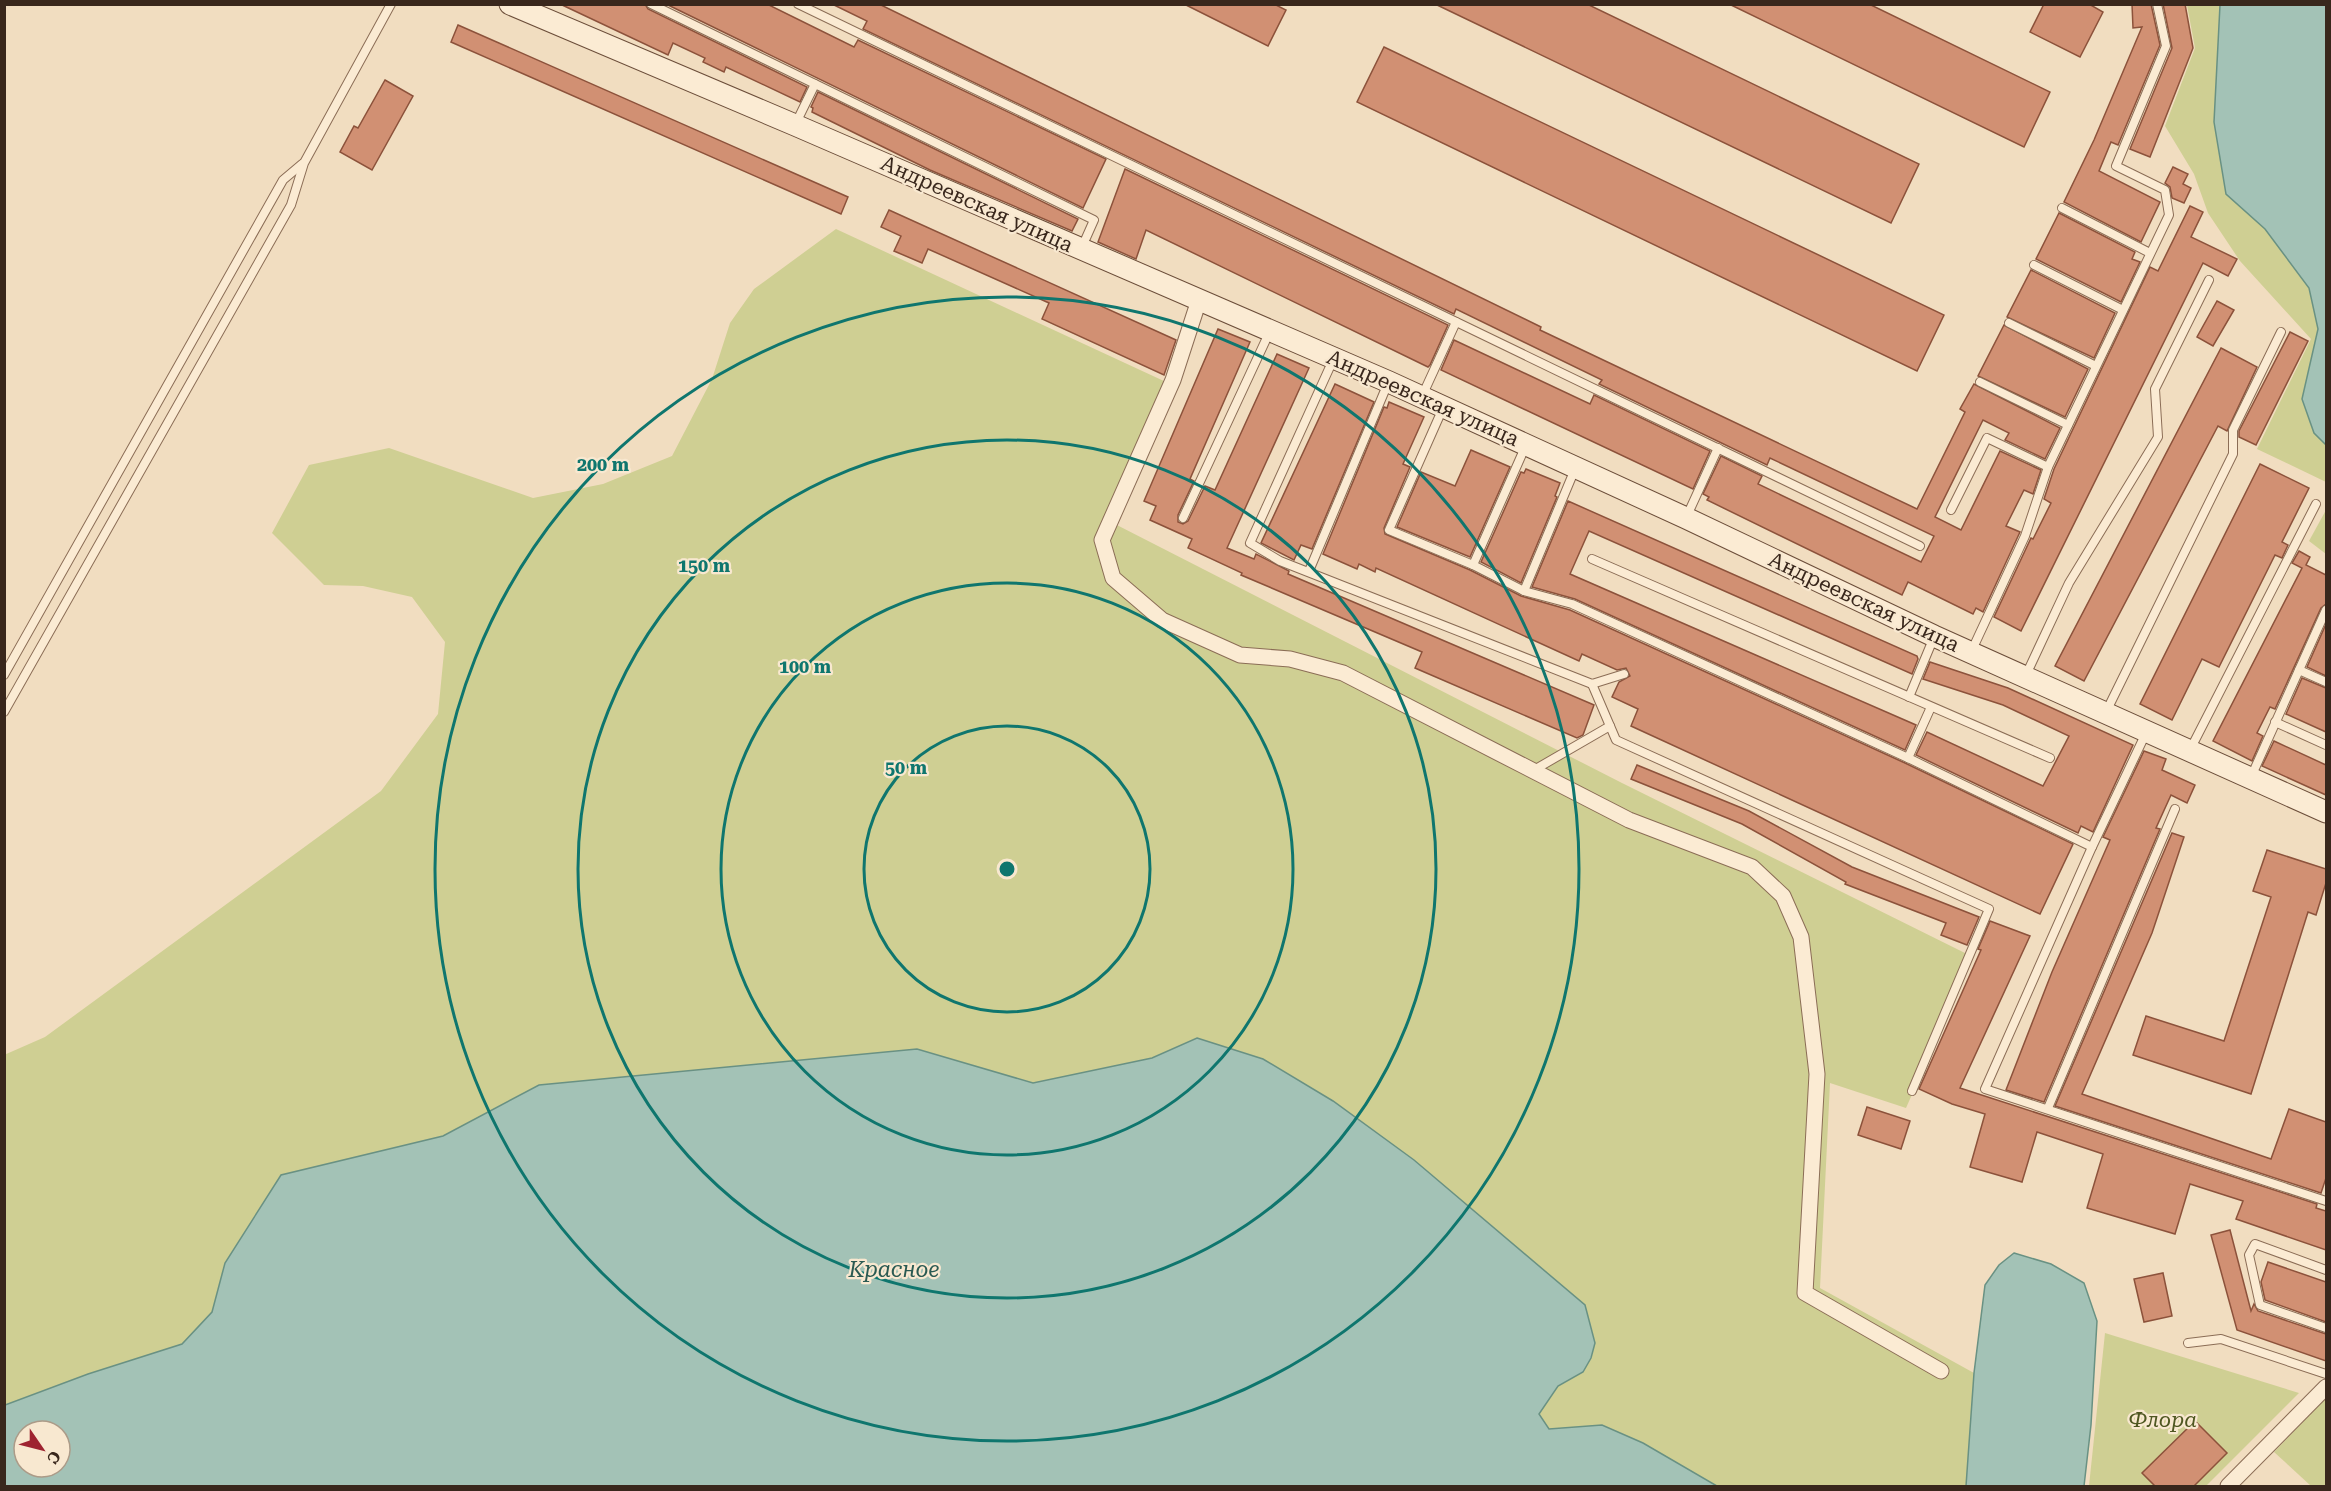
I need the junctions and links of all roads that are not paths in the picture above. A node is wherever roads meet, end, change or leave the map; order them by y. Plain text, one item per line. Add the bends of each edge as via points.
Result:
1 (391, 4) edge
2 (510, 4) edge
3 (651, 4) edge
4 (798, 4) edge
5 (2157, 4) edge
6 (815, 84) junction
7 (795, 125) junction
8 (304, 163) junction
9 (2062, 208) dead end
10 (1081, 249) junction
11 (2150, 254) junction
12 (2034, 266) dead end
13 (2209, 280) dead end
14 (1199, 300) junction
15 (2123, 310) junction
16 (1456, 322) junction
17 (2009, 323) dead end
18 (1270, 331) junction
19 (2281, 332) dead end
20 (1333, 359) junction
21 (2096, 366) junction
22 (1389, 382) junction
23 (1980, 382) dead end
24 (1422, 397) junction
25 (1444, 407) junction
26 (2067, 425) junction
27 (1526, 444) junction
28 (1718, 448) junction
29 (1576, 467) junction
30 (2048, 467) junction
31 (2316, 504) dead end
32 (1952, 510) dead end
33 (1183, 518) dead end
34 (1686, 518) junction
35 (1920, 546) dead end
36 (1592, 559) dead end
37 (1473, 565) junction
38 (1309, 571) junction
39 (1524, 591) junction
40 (2326, 610) edge
41 (1934, 636) junction
42 (1971, 652) junction
43 (2299, 670) junction
44 (1624, 674) dead end
45 (4, 675) edge
46 (2026, 677) junction
47 (2326, 682) edge
48 (1592, 684) junction
49 (1909, 697) junction
50 (1931, 707) junction
51 (4, 712) edge
52 (2105, 713) junction
53 (2275, 722) junction
54 (1610, 726) junction
55 (2147, 732) junction
56 (2326, 745) edge
57 (2190, 751) junction
58 (1908, 758) junction
59 (2050, 758) dead end
60 (1533, 771) junction
61 (2251, 778) junction
62 (2175, 809) dead end
63 (2326, 812) edge
64 (2092, 847) junction
65 (1912, 1091) dead end
66 (2048, 1108) junction
67 (2326, 1201) edge
68 (2326, 1270) edge
69 (2326, 1328) edge
70 (2188, 1343) dead end
71 (1941, 1371) dead end
72 (2326, 1374) edge
73 (2326, 1387) edge
74 (2228, 1486) edge

1 - 8 lane
2 - 7 street, Андреевская улица
3 - 6 lane
4 - 16 lane
5 - 11 lane via 2166,46 2116,165 2165,190 2169,215
6 - 7 lane
6 - 10 lane via 1094,219
7 - 10 street, Андреевская улица
8 - 45 lane via 283,180
8 - 51 lane via 291,205
9 - 11 lane
10 - 14 street, Андреевская улица
11 - 15 lane
12 - 15 lane
13 - 46 lane via 2155,388 2158,437 2069,583
14 - 18 street, Андреевская улица
14 - 60 street via 1173,380 1102,540 1113,578 1162,620 1240,654 1290,659 1343,673
15 - 21 lane
16 - 24 lane
16 - 28 lane
17 - 21 lane
18 - 20 street, Андреевская улица
18 - 33 lane
19 - 52 lane via 2233,430 2233,454
20 - 22 street, Андреевская улица
20 - 38 lane via 1250,543 1280,561
21 - 26 lane
22 - 24 street, Андреевская улица
22 - 38 lane
23 - 26 lane
24 - 25 street, Андреевская улица
25 - 27 street, Андреевская улица
25 - 37 lane via 1389,530
26 - 30 lane
27 - 29 street, Андреевская улица
27 - 37 lane
28 - 34 lane
28 - 35 lane
29 - 34 street, Андреевская улица
29 - 39 lane
30 - 32 lane via 1987,438
30 - 42 lane via 2025,536
31 - 57 lane
34 - 41 street, Андреевская улица
36 - 49 lane
37 - 39 lane
38 - 48 lane
39 - 58 lane via 1572,604
40 - 43 lane
41 - 42 street, Андреевская улица
41 - 49 lane
42 - 46 street, Андреевская улица
43 - 47 lane
43 - 53 lane
44 - 48 lane
46 - 52 street, Андреевская улица
48 - 54 lane
49 - 50 lane
50 - 58 lane
50 - 59 lane
52 - 55 street, Андреевская улица
53 - 56 lane
53 - 61 lane
54 - 60 lane
54 - 65 lane via 1616,740 1989,909
55 - 57 street, Андреевская улица
55 - 64 lane
57 - 61 street, Андреевская улица
58 - 64 lane
60 - 71 street via 1629,820 1752,867 1783,896 1801,938 1817,1074 1804,1293
61 - 63 street, Андреевская улица
62 - 66 lane
64 - 66 lane via 1986,1089
66 - 67 lane
68 - 69 lane via 2255,1244 2249,1255 2260,1305
70 - 72 lane via 2221,1340
73 - 74 street

